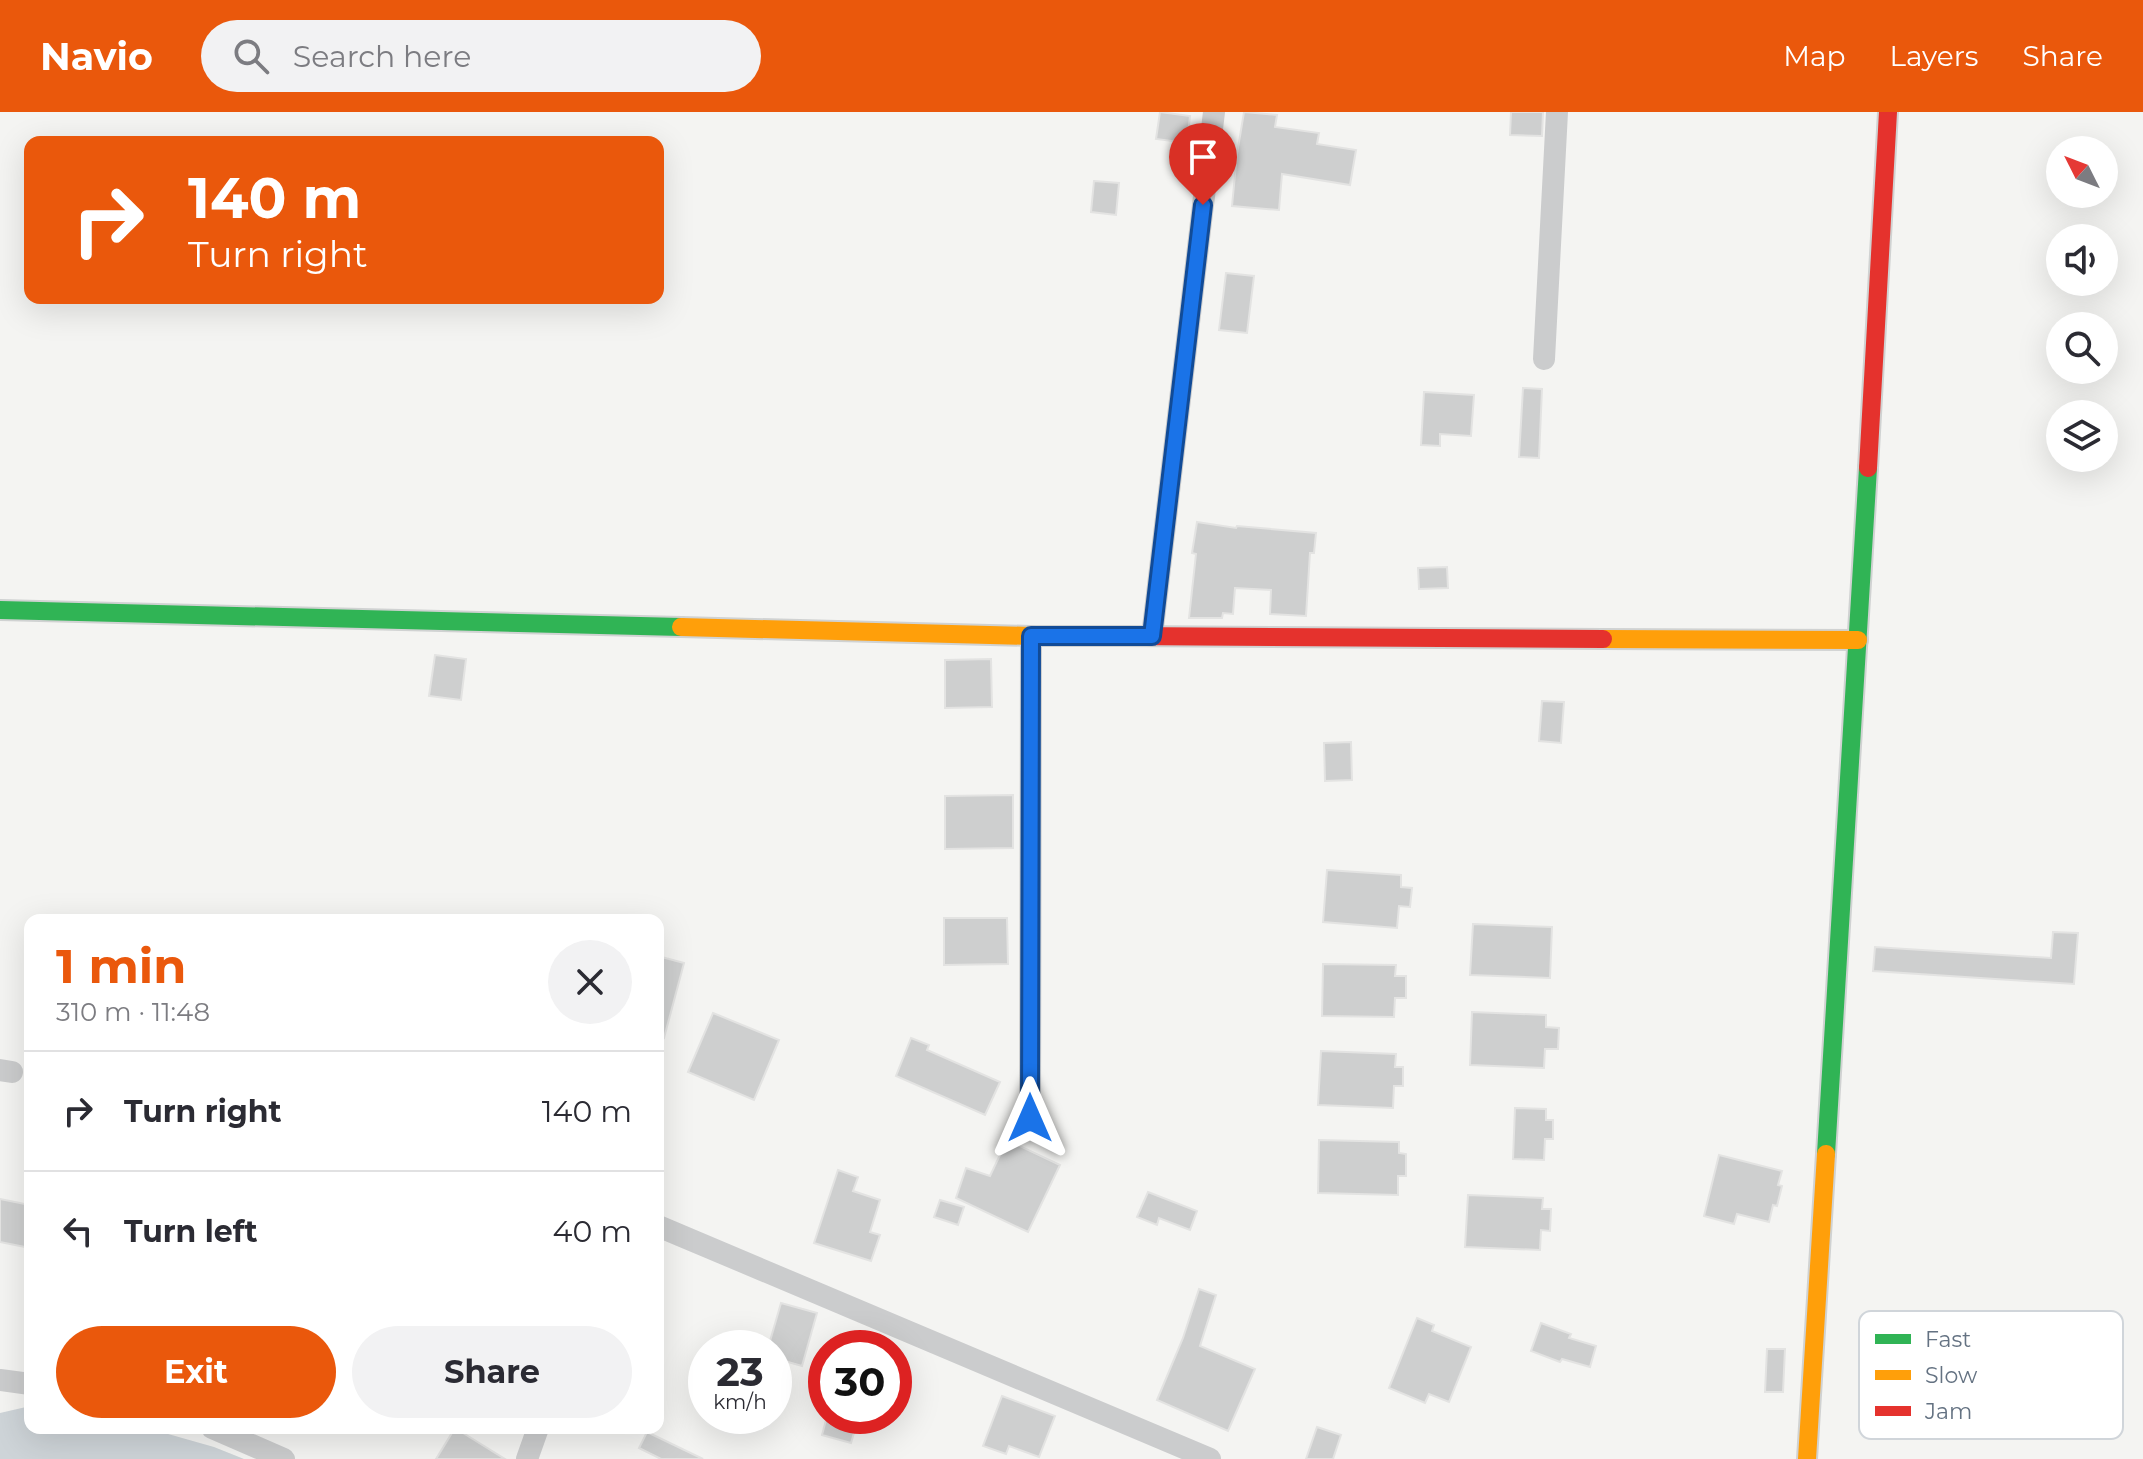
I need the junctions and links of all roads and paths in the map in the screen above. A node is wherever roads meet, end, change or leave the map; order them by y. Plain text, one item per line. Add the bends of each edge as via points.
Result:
1 (1214, 112) edge
2 (1557, 112) edge
3 (1888, 112) edge
4 (1544, 359) dead end
5 (0, 610) edge
6 (1031, 636) junction
7 (1152, 636) junction
8 (1858, 640) junction
9 (1030, 1118) dead end
10 (664, 1229) edge
11 (0, 1380) edge
12 (24, 1383) edge
13 (226, 1434) edge
14 (536, 1434) edge
15 (284, 1459) edge
16 (527, 1459) edge
17 (1210, 1459) edge
18 (1807, 1459) edge

1 - 7 street
2 - 4 street
3 - 8 street
5 - 6 street
6 - 7 street
6 - 9 street
7 - 8 street
8 - 18 street
10 - 17 street
11 - 12 street
13 - 15 street
14 - 16 street

